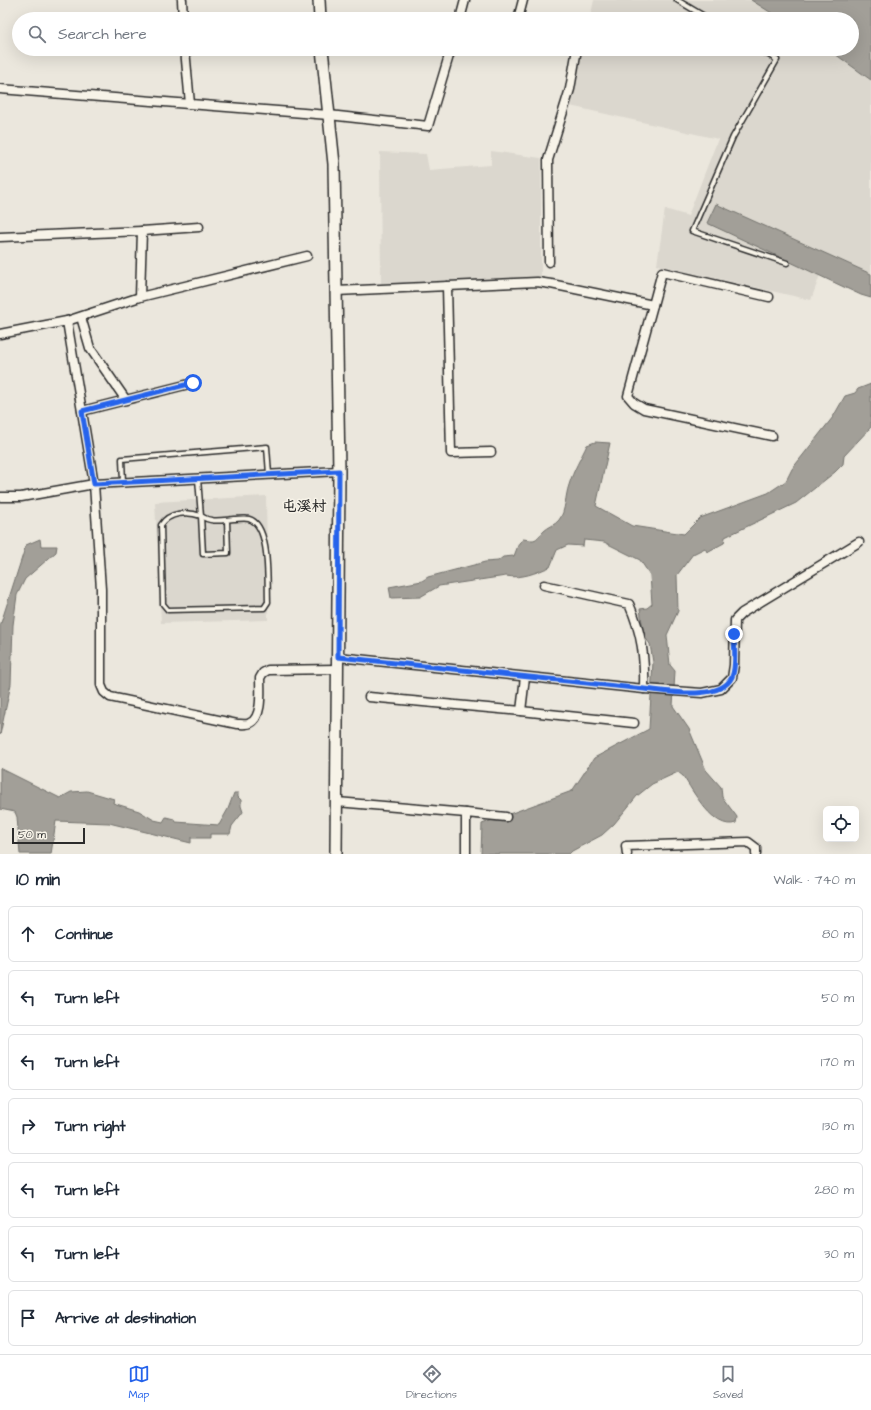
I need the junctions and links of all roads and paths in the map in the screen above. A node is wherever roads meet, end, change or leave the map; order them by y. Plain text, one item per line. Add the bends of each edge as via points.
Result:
1 (182, 0) edge
2 (319, 0) edge
3 (465, 0) edge
4 (523, 0) edge
5 (677, 0) edge
6 (183, 12) edge
7 (320, 12) edge
8 (462, 12) edge
9 (520, 12) edge
10 (697, 12) edge
11 (186, 56) edge
12 (323, 56) edge
13 (449, 56) edge
14 (576, 56) edge
15 (771, 56) edge
16 (0, 89) edge
17 (190, 104) junction
18 (329, 114) junction
19 (199, 227) dead end
20 (142, 231) junction
21 (0, 237) edge
22 (307, 256) dead end
23 (549, 262) dead end
24 (787, 262) dead end
25 (447, 286) junction
26 (336, 291) junction
27 (140, 297) junction
28 (769, 297) dead end
29 (653, 305) junction
30 (81, 317) junction
31 (67, 321) junction
32 (0, 334) edge
33 (193, 383) dead end
34 (126, 400) junction
35 (82, 411) junction
36 (772, 436) dead end
37 (491, 452) dead end
38 (339, 471) junction
39 (269, 474) junction
40 (198, 478) junction
41 (124, 482) junction
42 (94, 484) junction
43 (0, 497) edge
44 (202, 516) junction
45 (227, 520) junction
46 (859, 542) dead end
47 (544, 586) dead end
48 (338, 657) junction
49 (338, 669) junction
50 (525, 677) junction
51 (647, 689) junction
52 (369, 697) dead end
53 (521, 711) junction
54 (634, 723) dead end
55 (336, 802) junction
56 (466, 813) junction
57 (506, 817) dead end
58 (336, 854) edge
59 (466, 854) edge
60 (626, 854) edge
61 (756, 854) edge

1 - 6 street
2 - 7 main road
3 - 8 street
4 - 9 street
5 - 10 lane
11 - 17 street
12 - 18 main road
13 - 18 street via 428,126
14 - 23 street via 570,89 548,160
15 - 24 lane via 778,60 733,137 692,231
16 - 17 street
17 - 18 street
18 - 26 main road via 334,164
19 - 20 street
20 - 21 street
20 - 27 street
22 - 27 street
25 - 26 street
25 - 29 street via 537,282
25 - 37 street via 452,453
26 - 38 main road
27 - 30 street
28 - 29 street via 662,272
29 - 36 street via 628,396 634,403 644,409
30 - 31 street
30 - 34 street via 90,348
31 - 32 street
31 - 35 street
33 - 34 street
34 - 35 street
35 - 42 street
38 - 39 street
38 - 48 main road
39 - 40 street
39 - 41 lane via 267,447 122,459
40 - 41 street
40 - 44 lane
41 - 42 street
42 - 43 street via 22,497
42 - 49 street via 101,589 101,685 110,698 238,724 249,724 255,720 259,712 260,678 263,673 268,670
44 - 45 lane via 208,520
44 - 45 lane via 203,554 228,553
44 - 45 lane via 172,515 161,525 163,604 168,610 264,608 268,602 265,542 261,531 257,524 249,519
46 - 51 street via 742,613 735,620 732,678 721,689 702,693
47 - 51 street via 629,604 640,637
48 - 49 main road
48 - 50 street
49 - 55 main road
50 - 51 street
50 - 53 street
52 - 53 street
53 - 54 street
55 - 56 street
55 - 58 main road
56 - 57 street
56 - 59 street
60 - 61 street via 626,846 748,842 756,848

